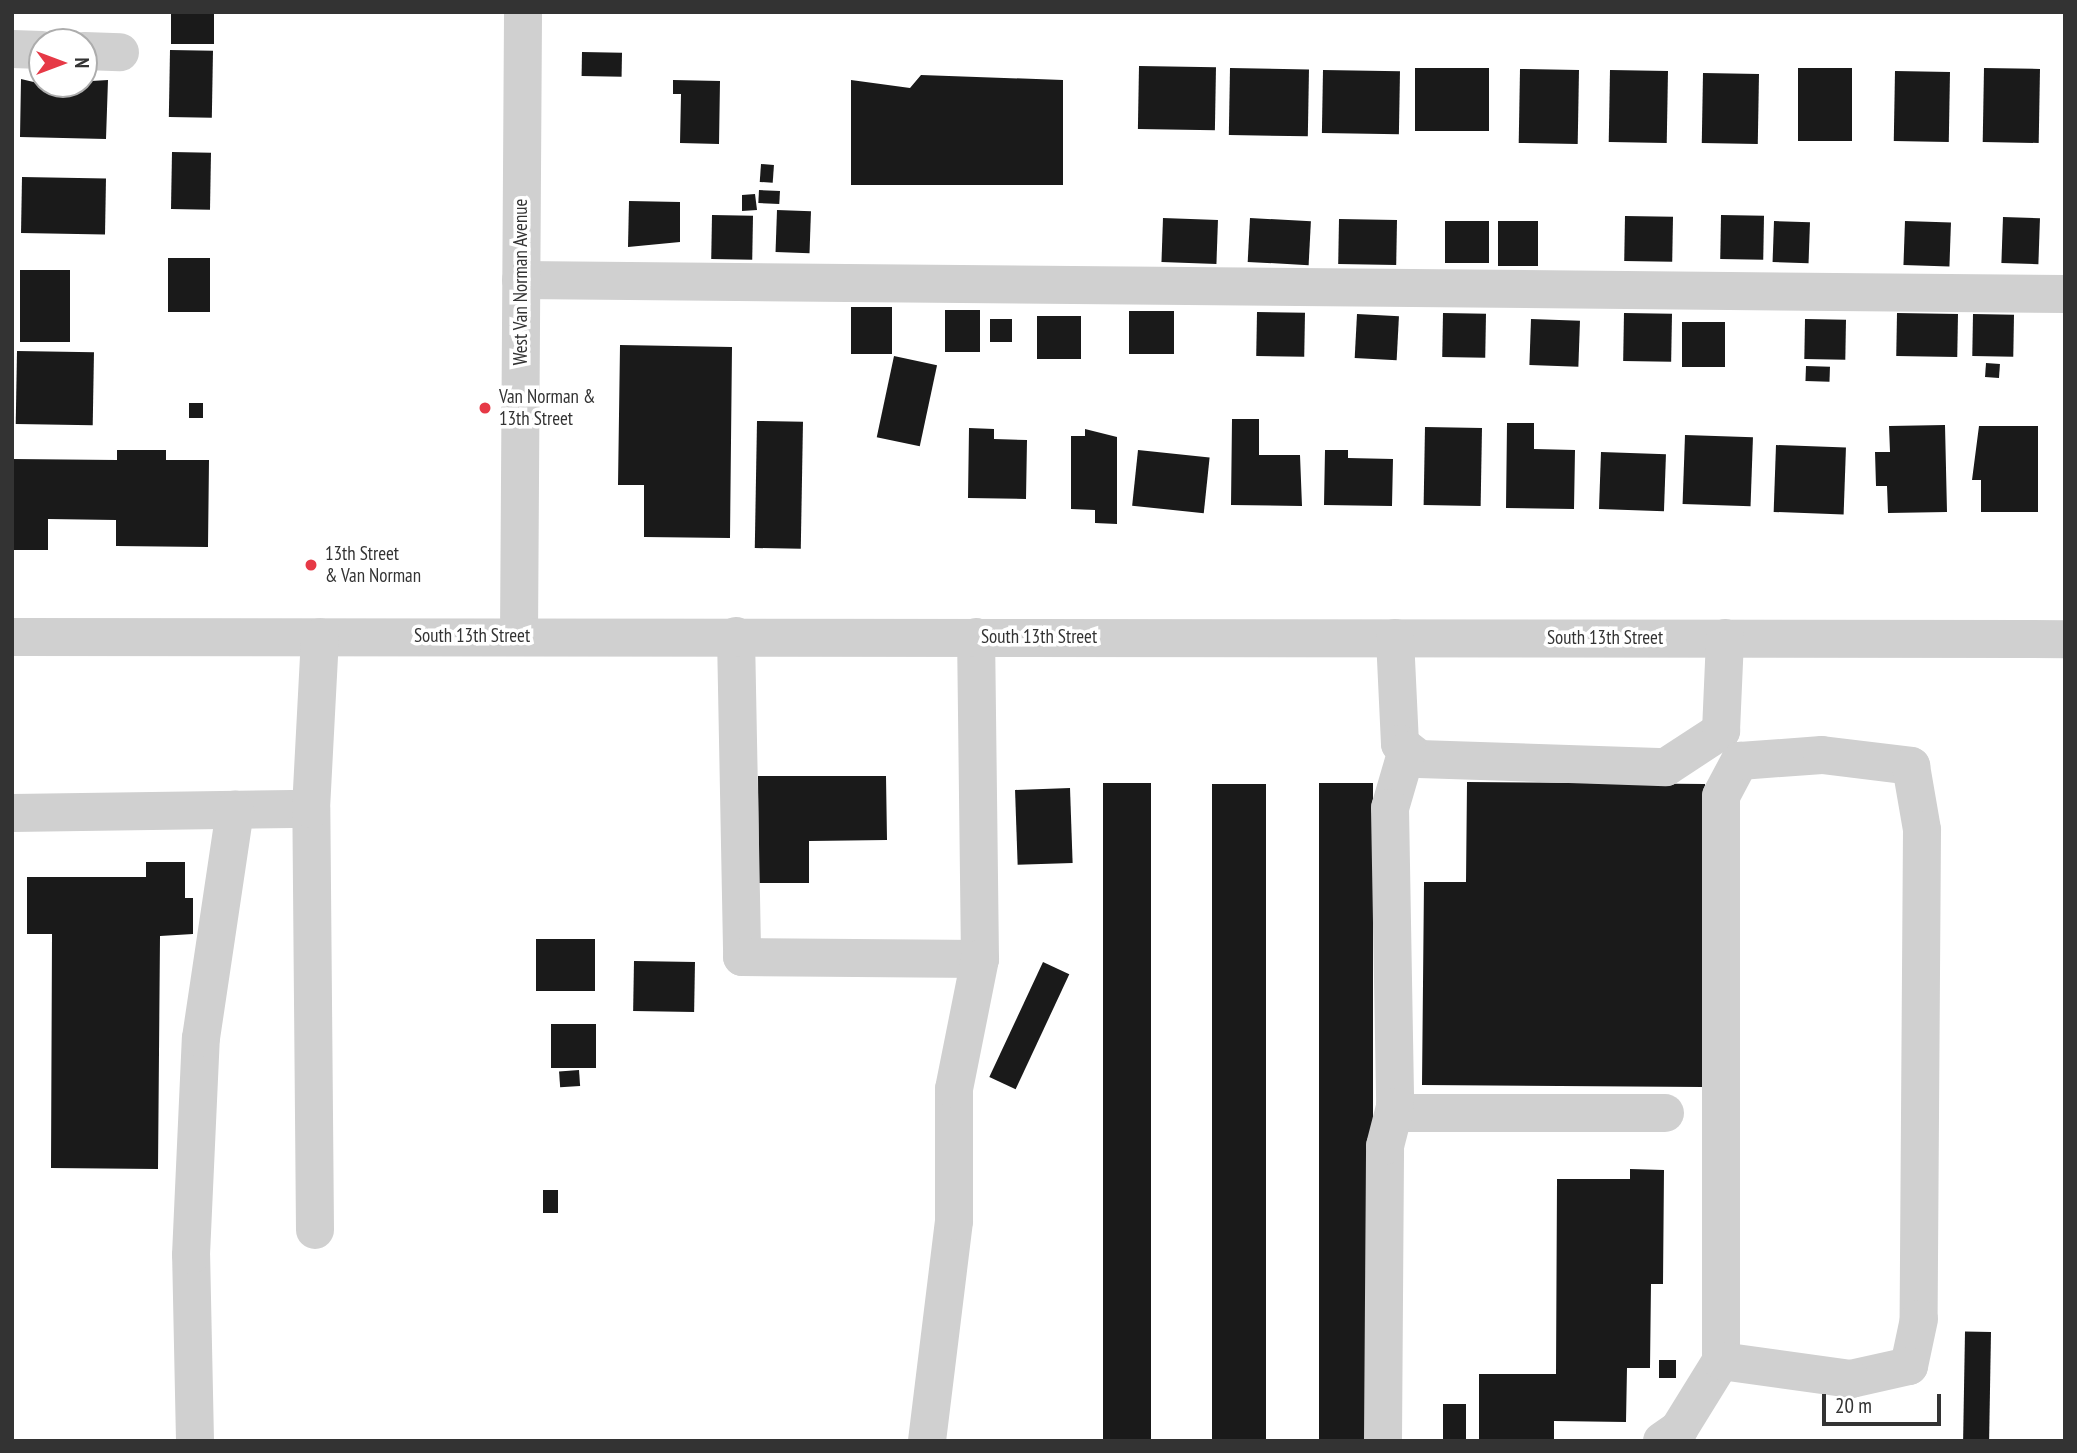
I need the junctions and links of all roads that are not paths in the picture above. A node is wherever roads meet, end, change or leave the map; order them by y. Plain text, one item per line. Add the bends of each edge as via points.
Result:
1 (523, 12) edge
2 (521, 280) junction
3 (2065, 294) edge
4 (519, 636) junction
5 (736, 636) junction
6 (12, 637) edge
7 (320, 637) junction
8 (976, 637) junction
9 (1395, 638) junction
10 (1725, 638) junction
11 (2065, 639) edge
12 (1730, 746) junction
13 (1407, 750) junction
14 (311, 809) junction
15 (235, 810) junction
16 (12, 813) edge
17 (980, 959) junction
18 (1395, 1107) junction
19 (1665, 1113) dead end
20 (314, 1230) dead end
21 (1721, 1361) junction
22 (195, 1441) edge
23 (927, 1441) edge
24 (1383, 1441) edge
25 (1662, 1441) edge

1 - 2 street, West Van Norman Avenue
2 - 3 street
2 - 4 street, West Van Norman Avenue
4 - 5 street, South 13th Street
4 - 7 street, South 13th Street
5 - 8 street, South 13th Street
5 - 17 street via 741,957
6 - 7 street, South 13th Street
7 - 14 street
8 - 9 street, South 13th Street
8 - 17 street
9 - 10 street, South 13th Street
9 - 13 street via 1400,744
10 - 11 street, South 13th Street
10 - 12 street
12 - 13 street via 1666,767 1430,764
12 - 21 street via 1721,796
12 - 21 street via 1911,766 1922,830 1919,1319 1909,1366 1851,1379
13 - 18 street via 1390,808
14 - 15 street
14 - 20 street
15 - 16 street
15 - 22 street via 201,1038 191,1255
17 - 23 street via 954,1089 954,1221
18 - 19 street via 1406,1113
18 - 24 street via 1385,1146
21 - 25 street via 1679,1429

